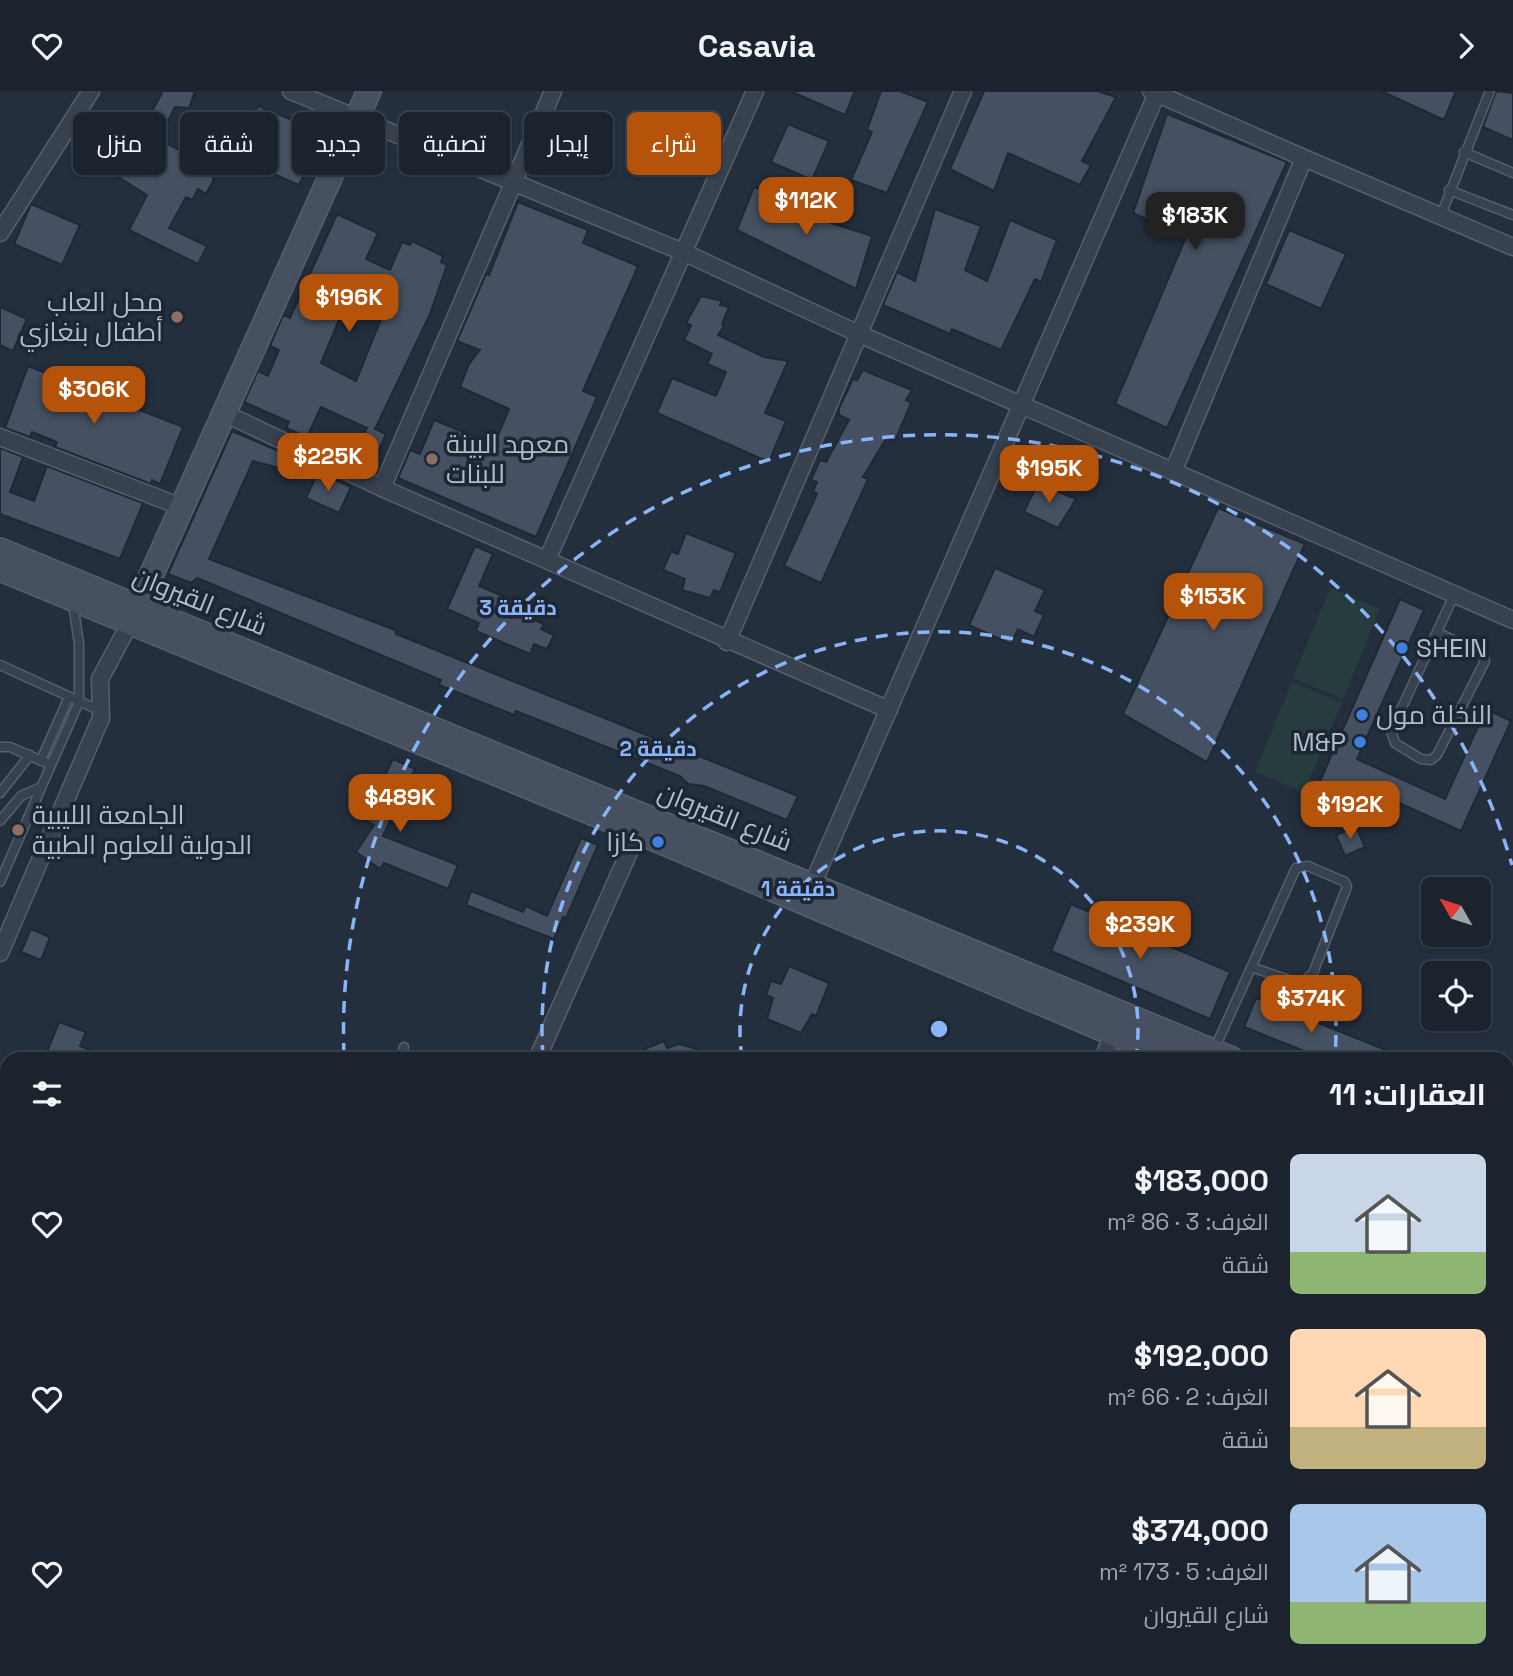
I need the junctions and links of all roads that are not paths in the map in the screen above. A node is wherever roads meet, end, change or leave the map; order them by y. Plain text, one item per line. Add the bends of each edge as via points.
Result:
1 (91, 91) edge
2 (291, 91) edge
3 (369, 91) edge
4 (553, 91) edge
5 (755, 91) edge
6 (963, 91) edge
7 (1490, 91) edge
8 (1155, 92) edge
9 (344, 112) edge
10 (359, 112) edge
11 (385, 129) edge
12 (1464, 152) junction
13 (1304, 158) junction
14 (1513, 173) edge
15 (331, 175) edge
16 (514, 182) junction
17 (1450, 190) junction
18 (1441, 215) junction
19 (1513, 215) edge
20 (0, 233) edge
21 (1513, 247) edge
22 (683, 252) junction
23 (859, 334) junction
24 (1021, 405) junction
25 (224, 413) junction
26 (0, 437) edge
27 (1173, 473) junction
28 (382, 488) junction
29 (182, 507) junction
30 (0, 550) edge
31 (547, 560) junction
32 (0, 569) edge
33 (1455, 593) junction
34 (72, 598) junction
35 (134, 615) junction
36 (1513, 620) edge
37 (1437, 632) junction
38 (727, 642) junction
39 (0, 665) edge
40 (69, 697) junction
41 (79, 702) junction
42 (889, 710) junction
43 (103, 712) junction
44 (0, 747) edge
45 (30, 755) junction
46 (41, 760) junction
47 (51, 765) junction
48 (41, 787) junction
49 (0, 793) edge
50 (0, 821) edge
51 (638, 832) junction
52 (0, 882) edge
53 (813, 883) junction
54 (0, 953) edge
55 (1251, 967) junction
56 (1116, 1024) junction
57 (404, 1047) dead end
58 (402, 1052) edge
59 (540, 1052) edge
60 (1105, 1052) edge
61 (1162, 1052) edge
62 (1213, 1052) edge
63 (1224, 1052) edge

1 - 20 street
2 - 9 street
3 - 10 main road
4 - 16 street
5 - 22 street
6 - 23 street
7 - 12 lane
8 - 13 street
8 - 24 street
11 - 16 street
12 - 14 lane
12 - 17 lane
13 - 18 street
13 - 27 street
15 - 25 main road
16 - 22 street
16 - 28 street
17 - 18 lane
17 - 19 lane
18 - 21 street
22 - 23 street
22 - 31 street
23 - 24 street
23 - 38 street
24 - 27 street
24 - 42 street
25 - 28 street
25 - 29 main road
26 - 29 street
27 - 33 street
28 - 31 street
29 - 35 main road
30 - 35 main road, شارع القيروان
31 - 38 street
32 - 34 main road, شارع القيروان
33 - 36 street
33 - 37 lane
34 - 35 main road, شارع القيروان
34 - 41 lane via 79,644
35 - 43 street via 100,679
35 - 51 main road, شارع القيروان
35 - 53 main road, شارع القيروان
37 - 37 lane via 1391,731 1395,743 1431,760 1485,661 1481,654
38 - 42 street
39 - 40 lane
40 - 41 lane
40 - 46 lane
41 - 43 lane
41 - 47 lane
42 - 53 street
43 - 54 street
44 - 45 lane
45 - 46 lane
45 - 49 lane
46 - 47 lane
47 - 48 lane
48 - 50 lane via 21,796
48 - 52 lane
51 - 56 main road, شارع القيروان
51 - 59 street
53 - 56 main road, شارع القيروان
55 - 55 lane via 1296,868 1308,866 1345,882 1347,887 1312,973 1301,984
55 - 63 lane
56 - 60 street
56 - 61 main road, شارع القيروان
56 - 62 main road, شارع القيروان
57 - 58 lane

